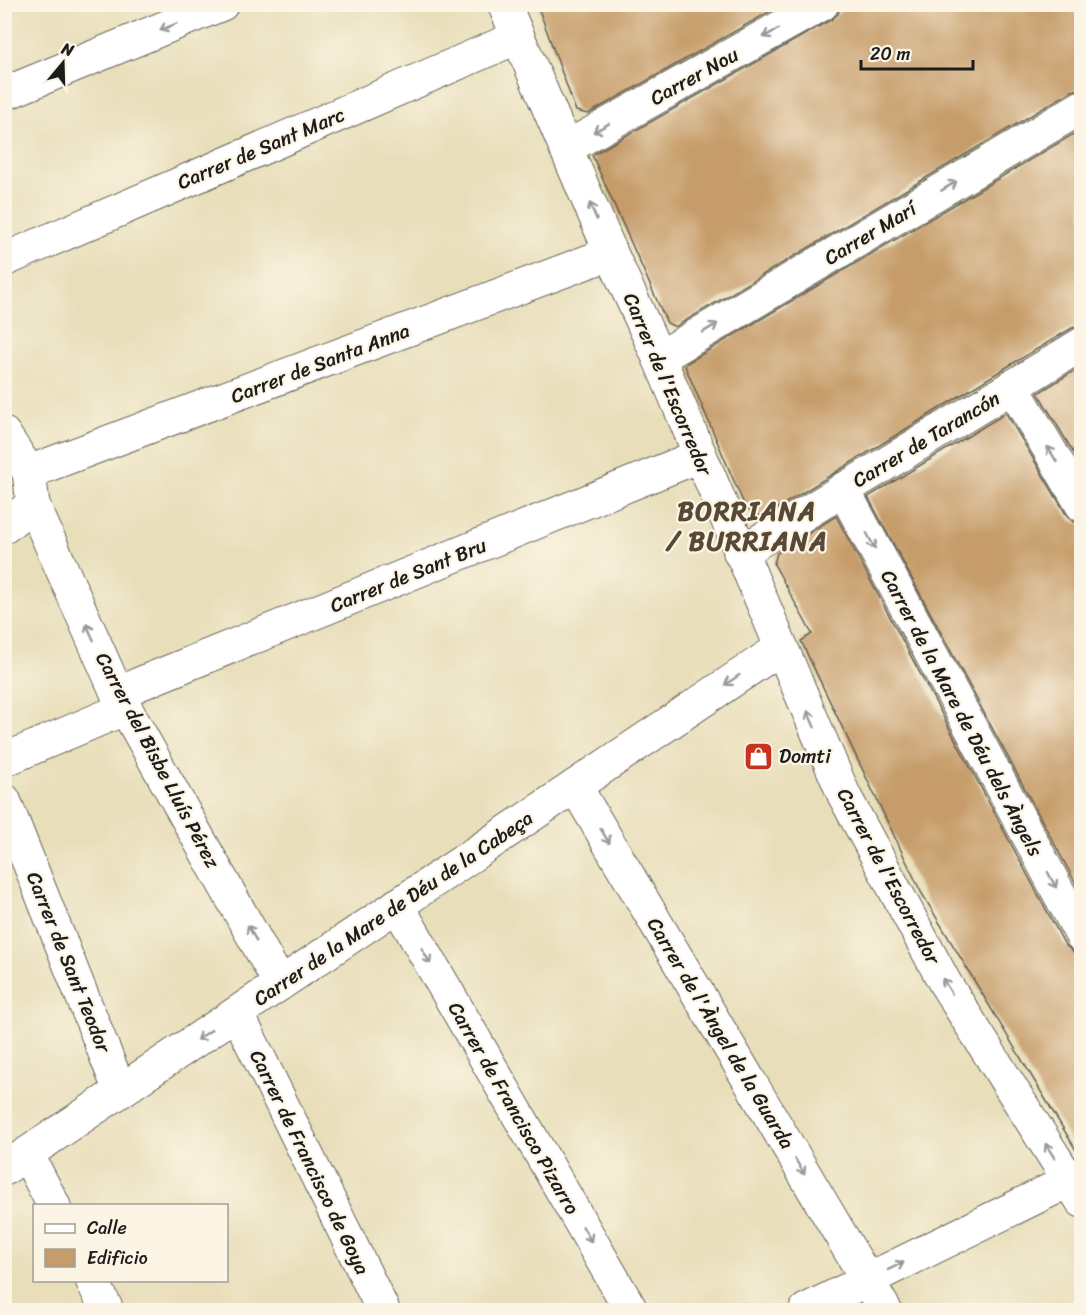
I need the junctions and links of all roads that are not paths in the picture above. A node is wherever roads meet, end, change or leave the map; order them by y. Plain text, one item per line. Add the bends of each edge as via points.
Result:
1 (222, 4) edge
2 (504, 4) edge
3 (822, 4) edge
4 (518, 37) junction
5 (4, 94) edge
6 (1082, 107) edge
7 (566, 148) junction
8 (611, 253) junction
9 (4, 260) edge
10 (1082, 344) edge
11 (659, 358) junction
12 (1012, 387) junction
13 (4, 434) edge
14 (699, 456) junction
15 (31, 488) junction
16 (843, 489) junction
17 (1082, 505) edge
18 (4, 526) edge
19 (740, 553) junction
20 (781, 648) junction
21 (122, 700) junction
22 (4, 760) edge
23 (575, 786) junction
24 (4, 800) edge
25 (397, 905) junction
26 (1082, 936) edge
27 (280, 984) junction
28 (237, 1012) junction
29 (120, 1091) junction
30 (16, 1161) edge
31 (1075, 1191) edge
32 (52, 1204) edge
33 (867, 1280) junction
34 (92, 1282) edge
35 (107, 1311) edge
36 (383, 1311) edge
37 (631, 1311) edge
38 (806, 1311) edge
39 (885, 1311) edge

1 -> 5 street
2 - 4 street, Carrer de l'Escorredor
3 -> 7 street, Carrer Nou
4 - 7 street, Carrer de l'Escorredor
4 - 9 street, Carrer de Sant Marc
11 -> 6 street, Carrer Marí
8 -> 7 street, Carrer de l'Escorredor
8 - 11 street, Carrer de l'Escorredor
8 - 15 street, Carrer de Santa Anna
10 - 12 street, Carrer de Tarancón
11 - 14 street, Carrer de l'Escorredor
12 - 16 street, Carrer de Tarancón
17 -> 12 street
13 - 15 street, Carrer del Bisbe Lluís Pérez
14 - 19 street, Carrer de l'Escorredor
14 - 21 street, Carrer de Sant Bru
15 - 18 street, Carrer de Santa Anna
21 -> 15 street, Carrer del Bisbe Lluís Pérez
16 - 19 street, Carrer de Tarancón
16 -> 26 street, Carrer de la Mare de Déu dels Àngels
19 - 20 street, Carrer de l'Escorredor
20 -> 23 street, Carrer de la Mare de Déu de la Cabeça
31 -> 20 street, Carrer de l'Escorredor via 939,972 844,795
21 - 22 street, Carrer de Sant Bru
27 -> 21 street, Carrer del Bisbe Lluís Pérez
23 - 25 street, Carrer de la Mare de Déu de la Cabeça
23 -> 33 street, Carrer de l'Àngel de la Guarda
24 - 29 street, Carrer de Sant Teodor
25 - 27 street, Carrer de la Mare de Déu de la Cabeça
25 -> 37 street, Carrer de Francisco Pizarro
27 - 28 street, Carrer de la Mare de Déu de la Cabeça
28 -> 29 street, Carrer de la Mare de Déu de la Cabeça
28 - 36 street, Carrer de Francisco de Goya
29 - 30 street, Carrer de la Mare de Déu de la Cabeça
30 - 32 street
33 -> 31 street
33 - 38 street
33 - 39 street, Carrer de l'Àngel de la Guarda
34 - 35 street

